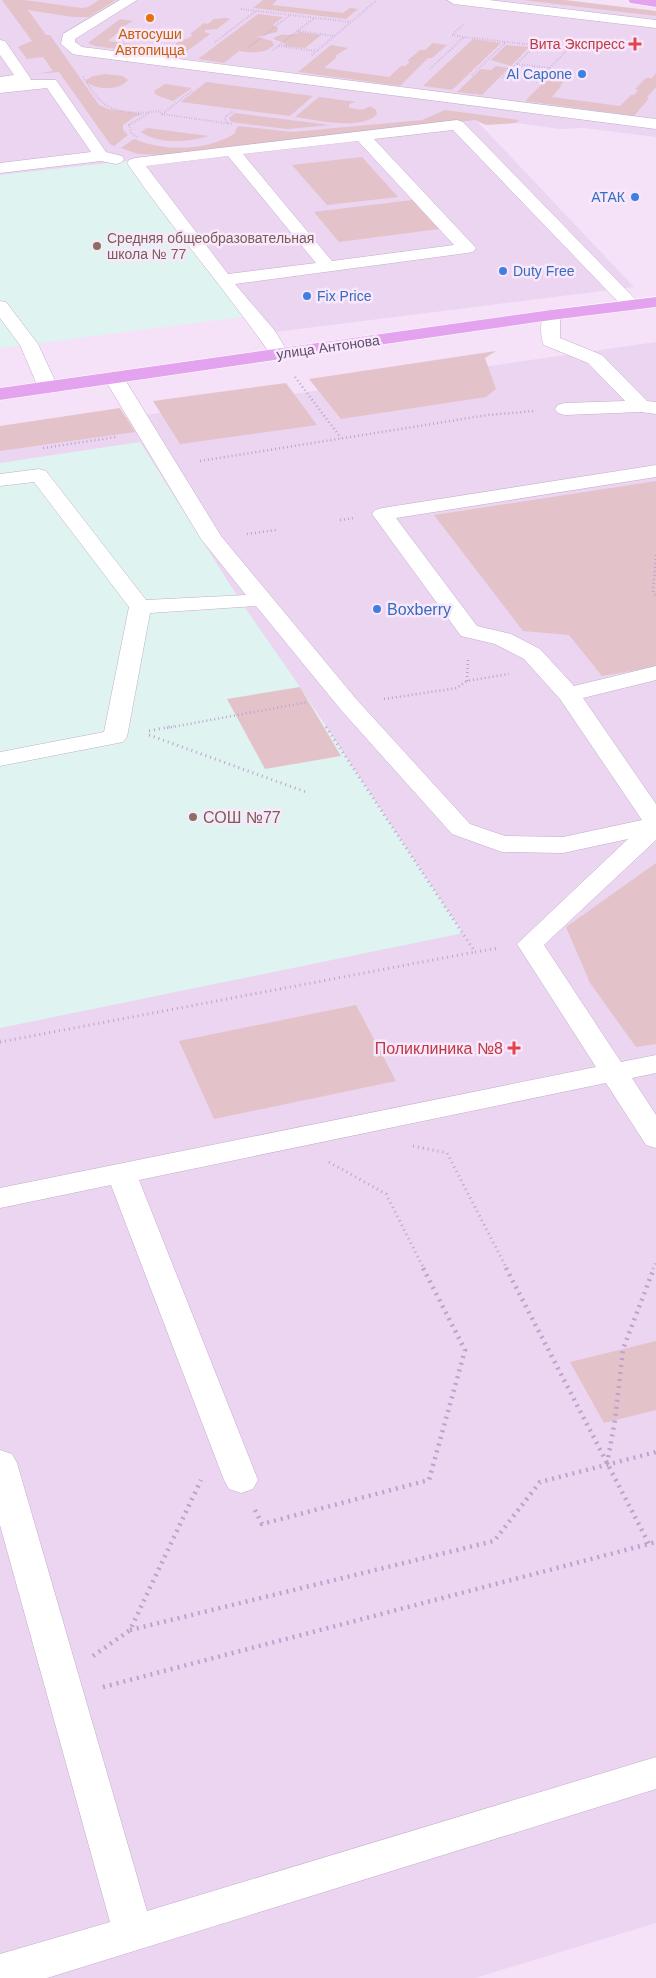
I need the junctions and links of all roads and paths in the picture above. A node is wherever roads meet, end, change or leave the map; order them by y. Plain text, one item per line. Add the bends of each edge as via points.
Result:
1 (130, 0) edge
2 (377, 0) edge
3 (454, 0) edge
4 (635, 0) edge
5 (655, 2) edge
6 (241, 9) dead end
7 (256, 11) junction
8 (314, 18) junction
9 (467, 21) dead end
10 (351, 23) junction
11 (656, 24) edge
12 (297, 31) junction
13 (335, 36) junction
14 (464, 37) junction
15 (578, 40) dead end
16 (506, 42) junction
17 (0, 44) edge
18 (535, 45) junction
19 (278, 46) junction
20 (568, 49) junction
21 (316, 51) junction
22 (517, 64) junction
23 (184, 65) junction
24 (550, 68) junction
25 (78, 72) dead end
26 (245, 72) junction
27 (284, 77) junction
28 (0, 82) edge
29 (0, 88) edge
30 (406, 92) junction
31 (448, 97) junction
32 (478, 101) junction
33 (513, 106) junction
34 (228, 124) dead end
35 (656, 124) edge
36 (362, 136) junction
37 (232, 151) junction
38 (101, 156) junction
39 (135, 163) junction
40 (0, 168) edge
41 (328, 266) junction
42 (223, 280) junction
43 (656, 302) edge
44 (631, 305) junction
45 (0, 308) edge
46 (551, 315) junction
47 (280, 354) junction
48 (295, 377) dead end
49 (114, 378) junction
50 (48, 387) junction
51 (0, 394) edge
52 (648, 407) edge
53 (565, 409) joint
54 (146, 432) junction
55 (341, 439) junction
56 (39, 448) dead end
57 (167, 466) junction
58 (656, 471) edge
59 (0, 480) edge
60 (656, 555) edge
61 (656, 596) edge
62 (260, 599) junction
63 (140, 607) junction
64 (544, 668) junction
65 (656, 673) edge
66 (568, 694) junction
67 (349, 704) junction
68 (326, 726) dead end
69 (0, 759) edge
70 (306, 792) dead end
71 (656, 825) edge
72 (530, 944) junction
73 (475, 952) junction
74 (0, 1042) edge
75 (656, 1064) edge
76 (614, 1072) junction
77 (656, 1138) edge
78 (289, 1139) junction
79 (408, 1144) dead end
80 (122, 1174) junction
81 (0, 1198) edge
82 (656, 1262) edge
83 (223, 1434) junction
84 (656, 1452) edge
85 (0, 1464) edge
86 (608, 1464) junction
87 (241, 1480) joint
88 (656, 1542) edge
89 (648, 1544) junction
90 (130, 1630) junction
91 (64, 1688) junction
92 (656, 1773) edge
93 (134, 1934) junction
94 (0, 1973) edge

1 - 23 street via 68,38 68,44 78,51
2 - 10 path
3 - 11 street
4 - 5 main road
6 - 7 path
7 - 8 path
7 - 23 path
8 - 10 path
8 - 12 path
9 - 14 path via 452,36
10 - 13 path
12 - 13 path
12 - 19 path
13 - 21 path
14 - 16 path
14 - 30 path
15 - 20 path
16 - 18 path
16 - 31 path
17 - 28 street via 24,79
18 - 20 path
18 - 22 path
19 - 21 path
19 - 26 path
20 - 24 path
21 - 27 path
22 - 24 path
22 - 32 path
23 - 26 street
24 - 33 path
25 - 34 path via 103,104 110,108 150,113 159,111
26 - 27 street
27 - 30 street
29 - 38 street via 51,83
30 - 31 street
31 - 32 street
32 - 33 street
33 - 35 street
36 - 37 street
36 - 41 street via 467,248
36 - 44 street via 457,125
37 - 39 street
37 - 41 street
38 - 39 street
38 - 40 street
39 - 42 street
41 - 42 street
42 - 47 street
43 - 44 main road, улица Антонова
44 - 46 main road, улица Антонова
45 - 50 street via 29,344
46 - 47 main road, улица Антонова
46 - 52 street via 551,341 595,360
47 - 49 main road, улица Антонова
48 - 55 path
49 - 50 main road, улица Антонова
49 - 54 street
50 - 51 main road, улица Антонова
52 - 53 street
53 - 55 path via 488,415
54 - 56 path
54 - 57 street
55 - 57 path
57 - 62 street via 212,539
58 - 64 street via 382,514 469,631 503,639 532,654
59 - 63 street via 38,475
60 - 61 path via 653,592
62 - 63 street
62 - 67 street
63 - 69 street via 115,737
64 - 66 street
64 - 67 path via 467,681 457,688
65 - 66 street
66 - 71 street
67 - 70 path via 309,701 141,732
67 - 71 street via 461,829 502,844 563,844
68 - 73 path
71 - 72 street
72 - 73 path
72 - 76 street
73 - 74 path
75 - 76 street
76 - 77 street
76 - 78 street
78 - 80 street
78 - 87 path via 386,1194 465,1350 429,1480 262,1524
79 - 86 path via 447,1154
80 - 81 street
80 - 83 street
82 - 86 path via 622,1349 616,1420
83 - 87 street
83 - 90 path
84 - 86 path
85 - 91 street
86 - 89 path
86 - 90 path via 540,1482 494,1541
88 - 89 path
89 - 91 path
90 - 91 path
91 - 93 street
92 - 93 street
93 - 94 street

